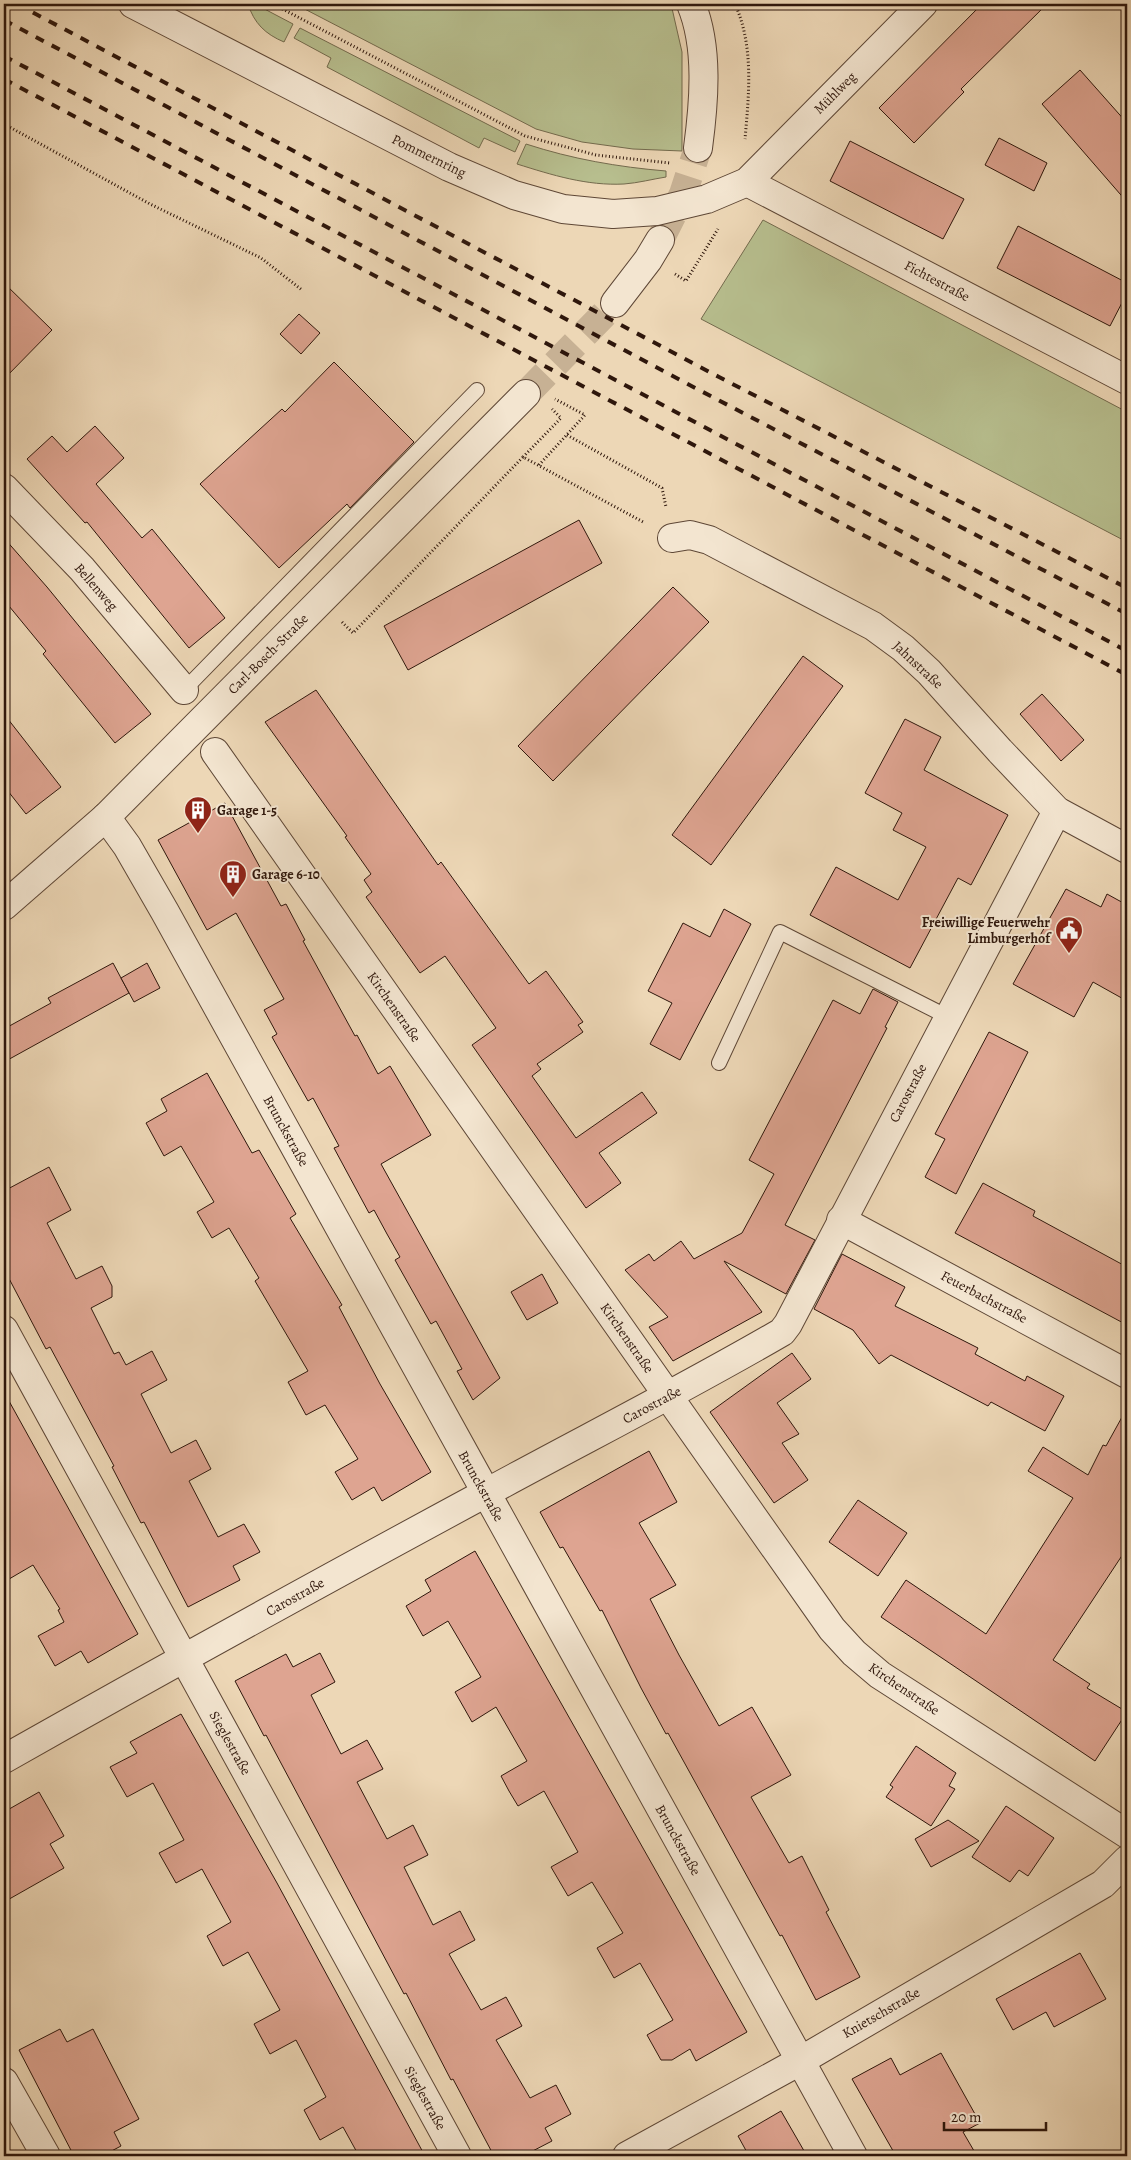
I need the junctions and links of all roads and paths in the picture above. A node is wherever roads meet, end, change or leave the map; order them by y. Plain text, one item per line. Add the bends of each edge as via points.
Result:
1 (274, 4) edge
2 (691, 4) edge
3 (735, 4) edge
4 (923, 4) edge
5 (148, 7) edge
6 (4, 124) edge
7 (698, 148) tunnel mouth
8 (744, 148) dead end
9 (674, 164) dead end
10 (747, 182) junction
11 (721, 223) dead end
12 (660, 240) tunnel mouth
13 (672, 272) dead end
14 (302, 290) dead end
15 (615, 303) tunnel mouth
16 (1127, 380) edge
17 (477, 390) dead end
18 (526, 394) tunnel mouth
19 (551, 408) dead end
20 (585, 415) dead end
21 (567, 435) junction
22 (524, 457) junction
23 (539, 465) junction
24 (4, 488) edge
25 (672, 538) junction
26 (340, 620) dead end
27 (184, 690) joint
28 (215, 752) dead end
29 (1057, 811) junction
30 (106, 817) junction
31 (1127, 849) edge
32 (4, 906) edge
33 (948, 1017) junction
34 (719, 1063) dead end
35 (841, 1220) junction
36 (4, 1330) edge
37 (1127, 1374) edge
38 (667, 1397) junction
39 (485, 1493) junction
40 (183, 1658) junction
41 (4, 1759) edge
42 (1127, 1834) edge
43 (1127, 1860) edge
44 (800, 2060) junction
45 (4, 2082) edge
46 (46, 2156) edge
47 (457, 2156) edge
48 (627, 2156) edge
49 (853, 2156) edge

1 - 9 path via 525,136 596,155
2 - 7 street via 696,15 704,66
3 - 8 path via 747,47 749,92
4 - 10 street, Mühlweg
5 - 10 street, Pommernring via 449,167 514,195 563,209 613,214 657,211 707,199
6 - 14 path via 150,204 261,258
10 - 16 street, Fichtestraße
11 - 13 path via 686,281
12 - 15 street
17 - 27 lane
18 - 30 street, Carl-Bosch-Straße
19 - 22 path via 561,418
20 - 21 path
21 - 23 path
21 - 25 path via 662,488
22 - 23 path
22 - 26 path via 352,633
23 - 25 path
24 - 27 street, Bellenweg via 82,569
25 - 29 street, Jahnstraße via 690,535 709,540 873,626 929,672
28 - 38 street, Kirchenstraße
29 - 31 street, Jahnstraße
29 - 33 street, Carostraße
30 - 32 street, Carl-Bosch-Straße
30 - 39 street, Brunckstraße via 127,846 165,912
33 - 34 lane via 780,932
33 - 35 street, Carostraße
35 - 37 street, Feuerbachstraße
35 - 38 street, Carostraße via 782,1332
36 - 40 street, Sieglestraße
38 - 39 street, Carostraße
38 - 42 street, Kirchenstraße via 832,1629 854,1653 880,1675
39 - 40 street, Carostraße
39 - 44 street, Brunckstraße
40 - 41 street, Carostraße
40 - 47 street, Sieglestraße
43 - 44 street, Knietschstraße via 1103,1884
44 - 48 street, Knietschstraße
44 - 49 street, Brunckstraße
45 - 46 street

